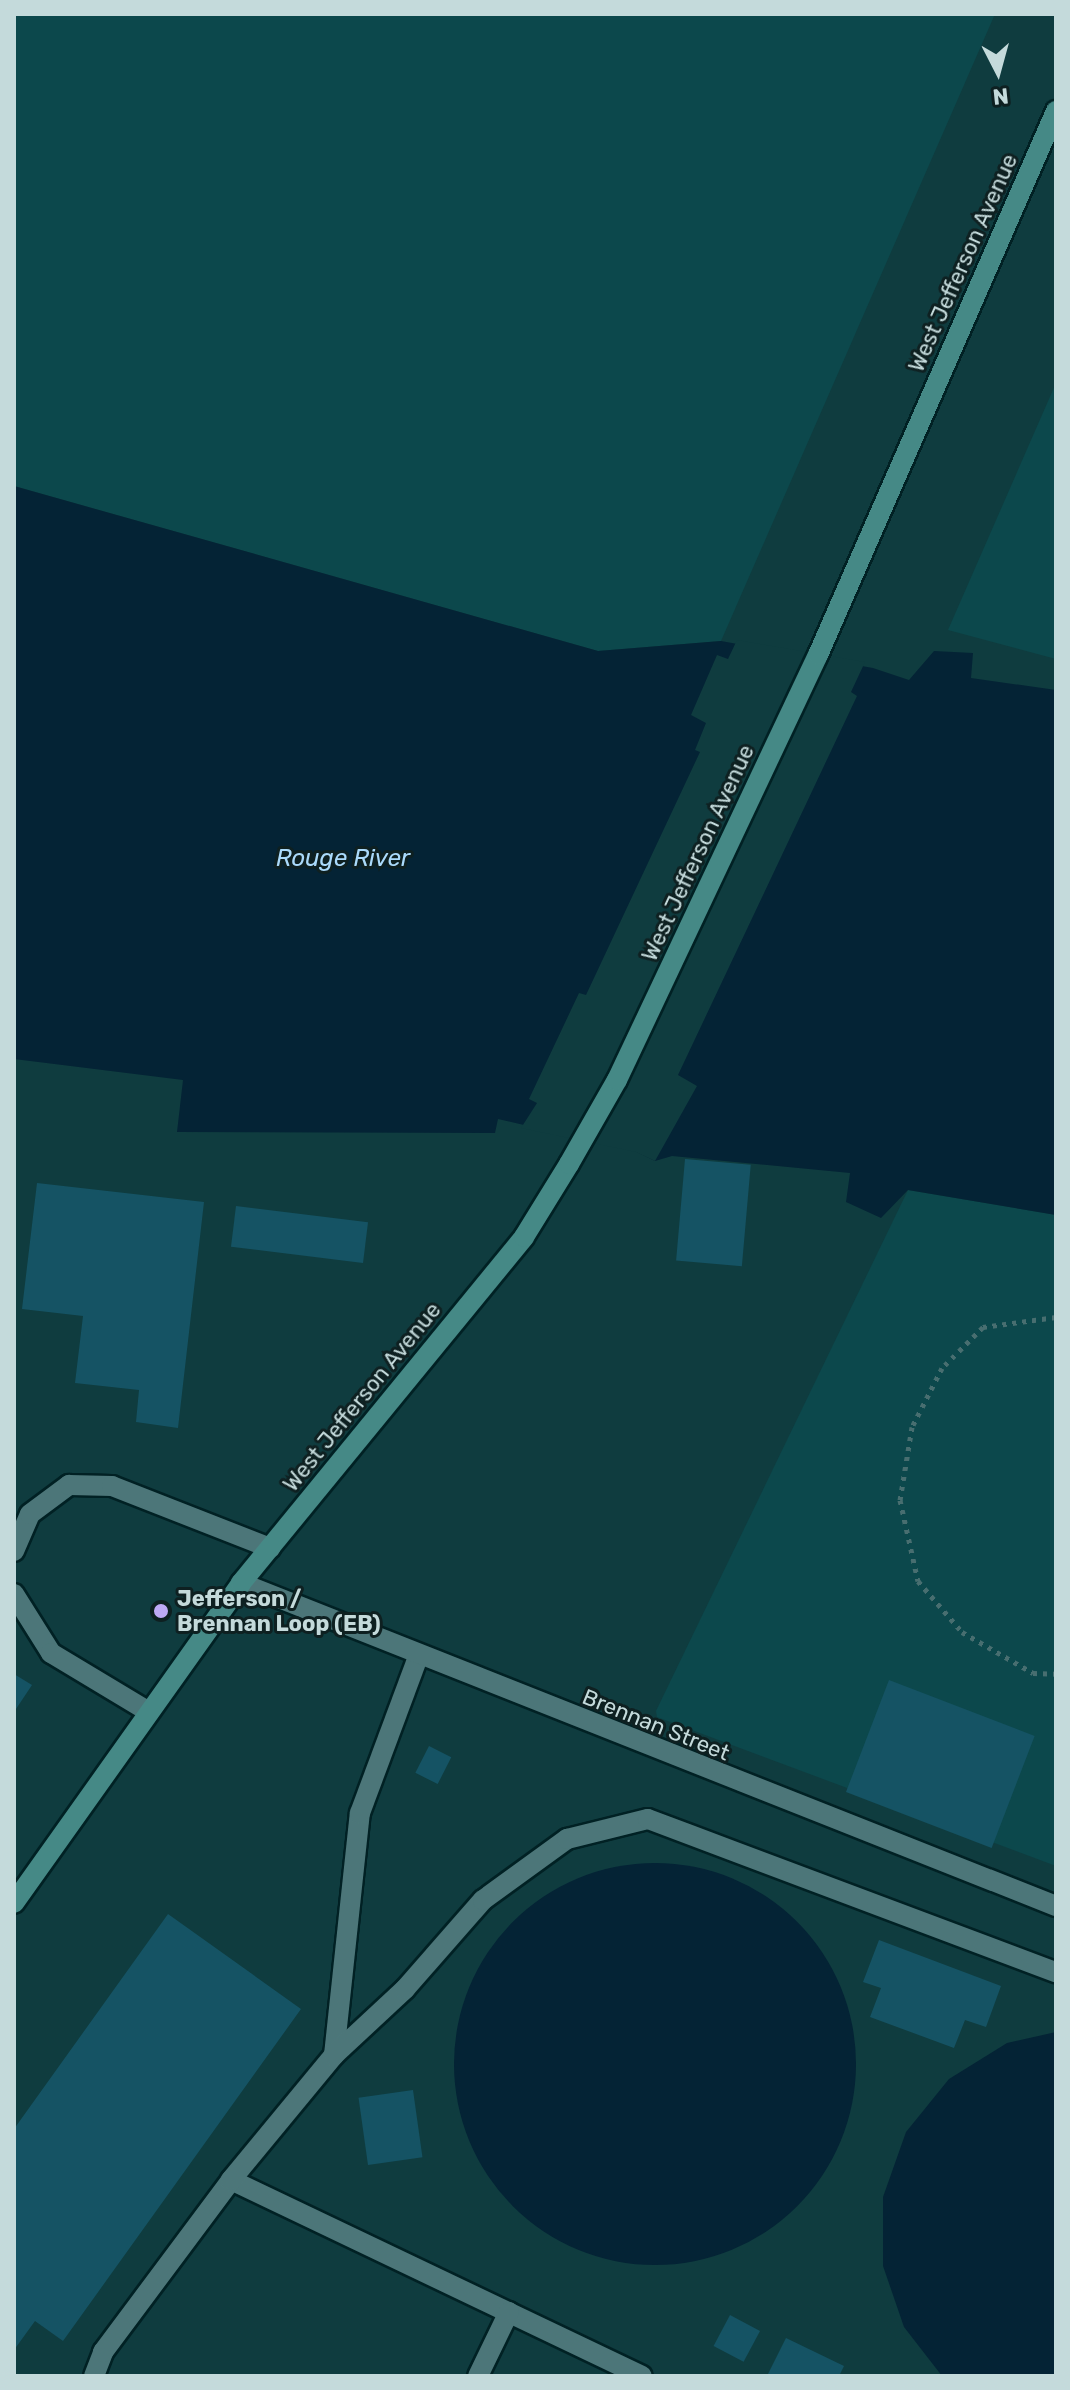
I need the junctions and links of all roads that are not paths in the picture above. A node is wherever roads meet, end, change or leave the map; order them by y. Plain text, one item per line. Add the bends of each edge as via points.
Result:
1 (1056, 111) edge
2 (270, 1548) junction
3 (14, 1551) edge
4 (241, 1583) junction
5 (14, 1594) edge
6 (418, 1657) junction
7 (149, 1712) junction
8 (14, 1903) edge
9 (1056, 1906) edge
10 (1056, 1972) edge
11 (334, 2055) junction
12 (231, 2180) junction
13 (509, 2312) junction
14 (94, 2376) edge
15 (478, 2376) edge
16 (642, 2376) edge

1 - 2 main road, West Jefferson Avenue via 818,655 617,1080 524,1237
2 - 3 street via 112,1486 69,1485 30,1514
2 - 4 main road, West Jefferson Avenue
4 - 6 street, Brennan Street
4 - 7 main road, West Jefferson Avenue
5 - 7 street via 51,1653
6 - 9 street, Brennan Street
6 - 11 street via 360,1813
7 - 8 main road, West Jefferson Avenue
10 - 11 street via 648,1819 567,1839 483,1900 405,1989
11 - 12 street
12 - 13 street
12 - 14 street via 103,2352
13 - 15 street
13 - 16 street

